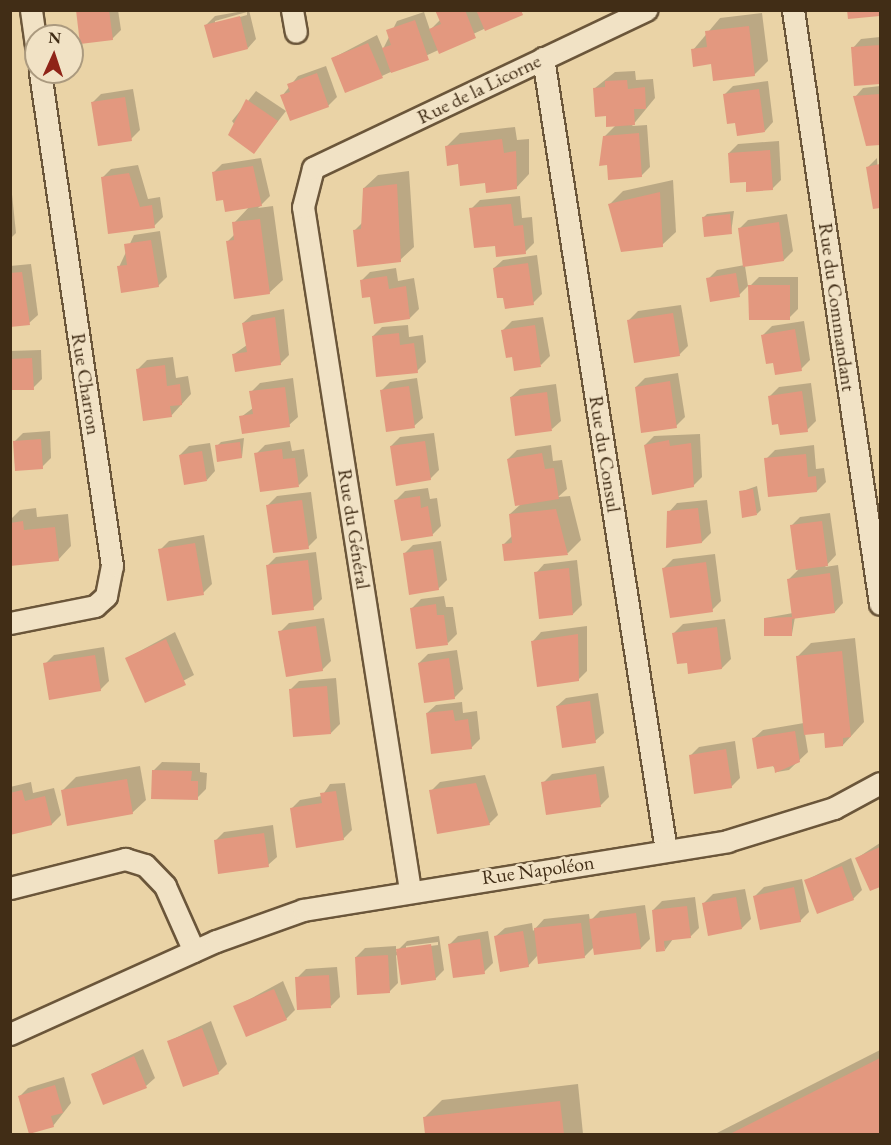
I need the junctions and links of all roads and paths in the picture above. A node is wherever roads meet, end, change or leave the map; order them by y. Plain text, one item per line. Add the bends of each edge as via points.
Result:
1 (292, 10) edge
2 (646, 10) edge
3 (793, 10) edge
4 (296, 32) dead end
5 (543, 58) junction
6 (42, 84) edge
7 (314, 168) joint
8 (880, 604) edge
9 (10, 623) edge
10 (880, 783) edge
11 (666, 851) junction
12 (10, 888) edge
13 (410, 890) junction
14 (194, 951) junction
15 (11, 1032) edge

1 - 4 street
2 - 5 street, Rue de la Licorne
3 - 8 street, Rue du Commandant
5 - 7 street, Rue de la Licorne
5 - 11 street, Rue du Consul
6 - 9 street, Rue Charron via 112,566 106,596 95,606
7 - 13 street, Rue du Général via 303,207
10 - 11 street, Rue Napoléon via 780,828
11 - 13 street, Rue Napoléon
12 - 14 street via 125,859 145,865 165,886
13 - 14 street, Rue Napoléon via 303,910
14 - 15 street, Rue Napoléon

